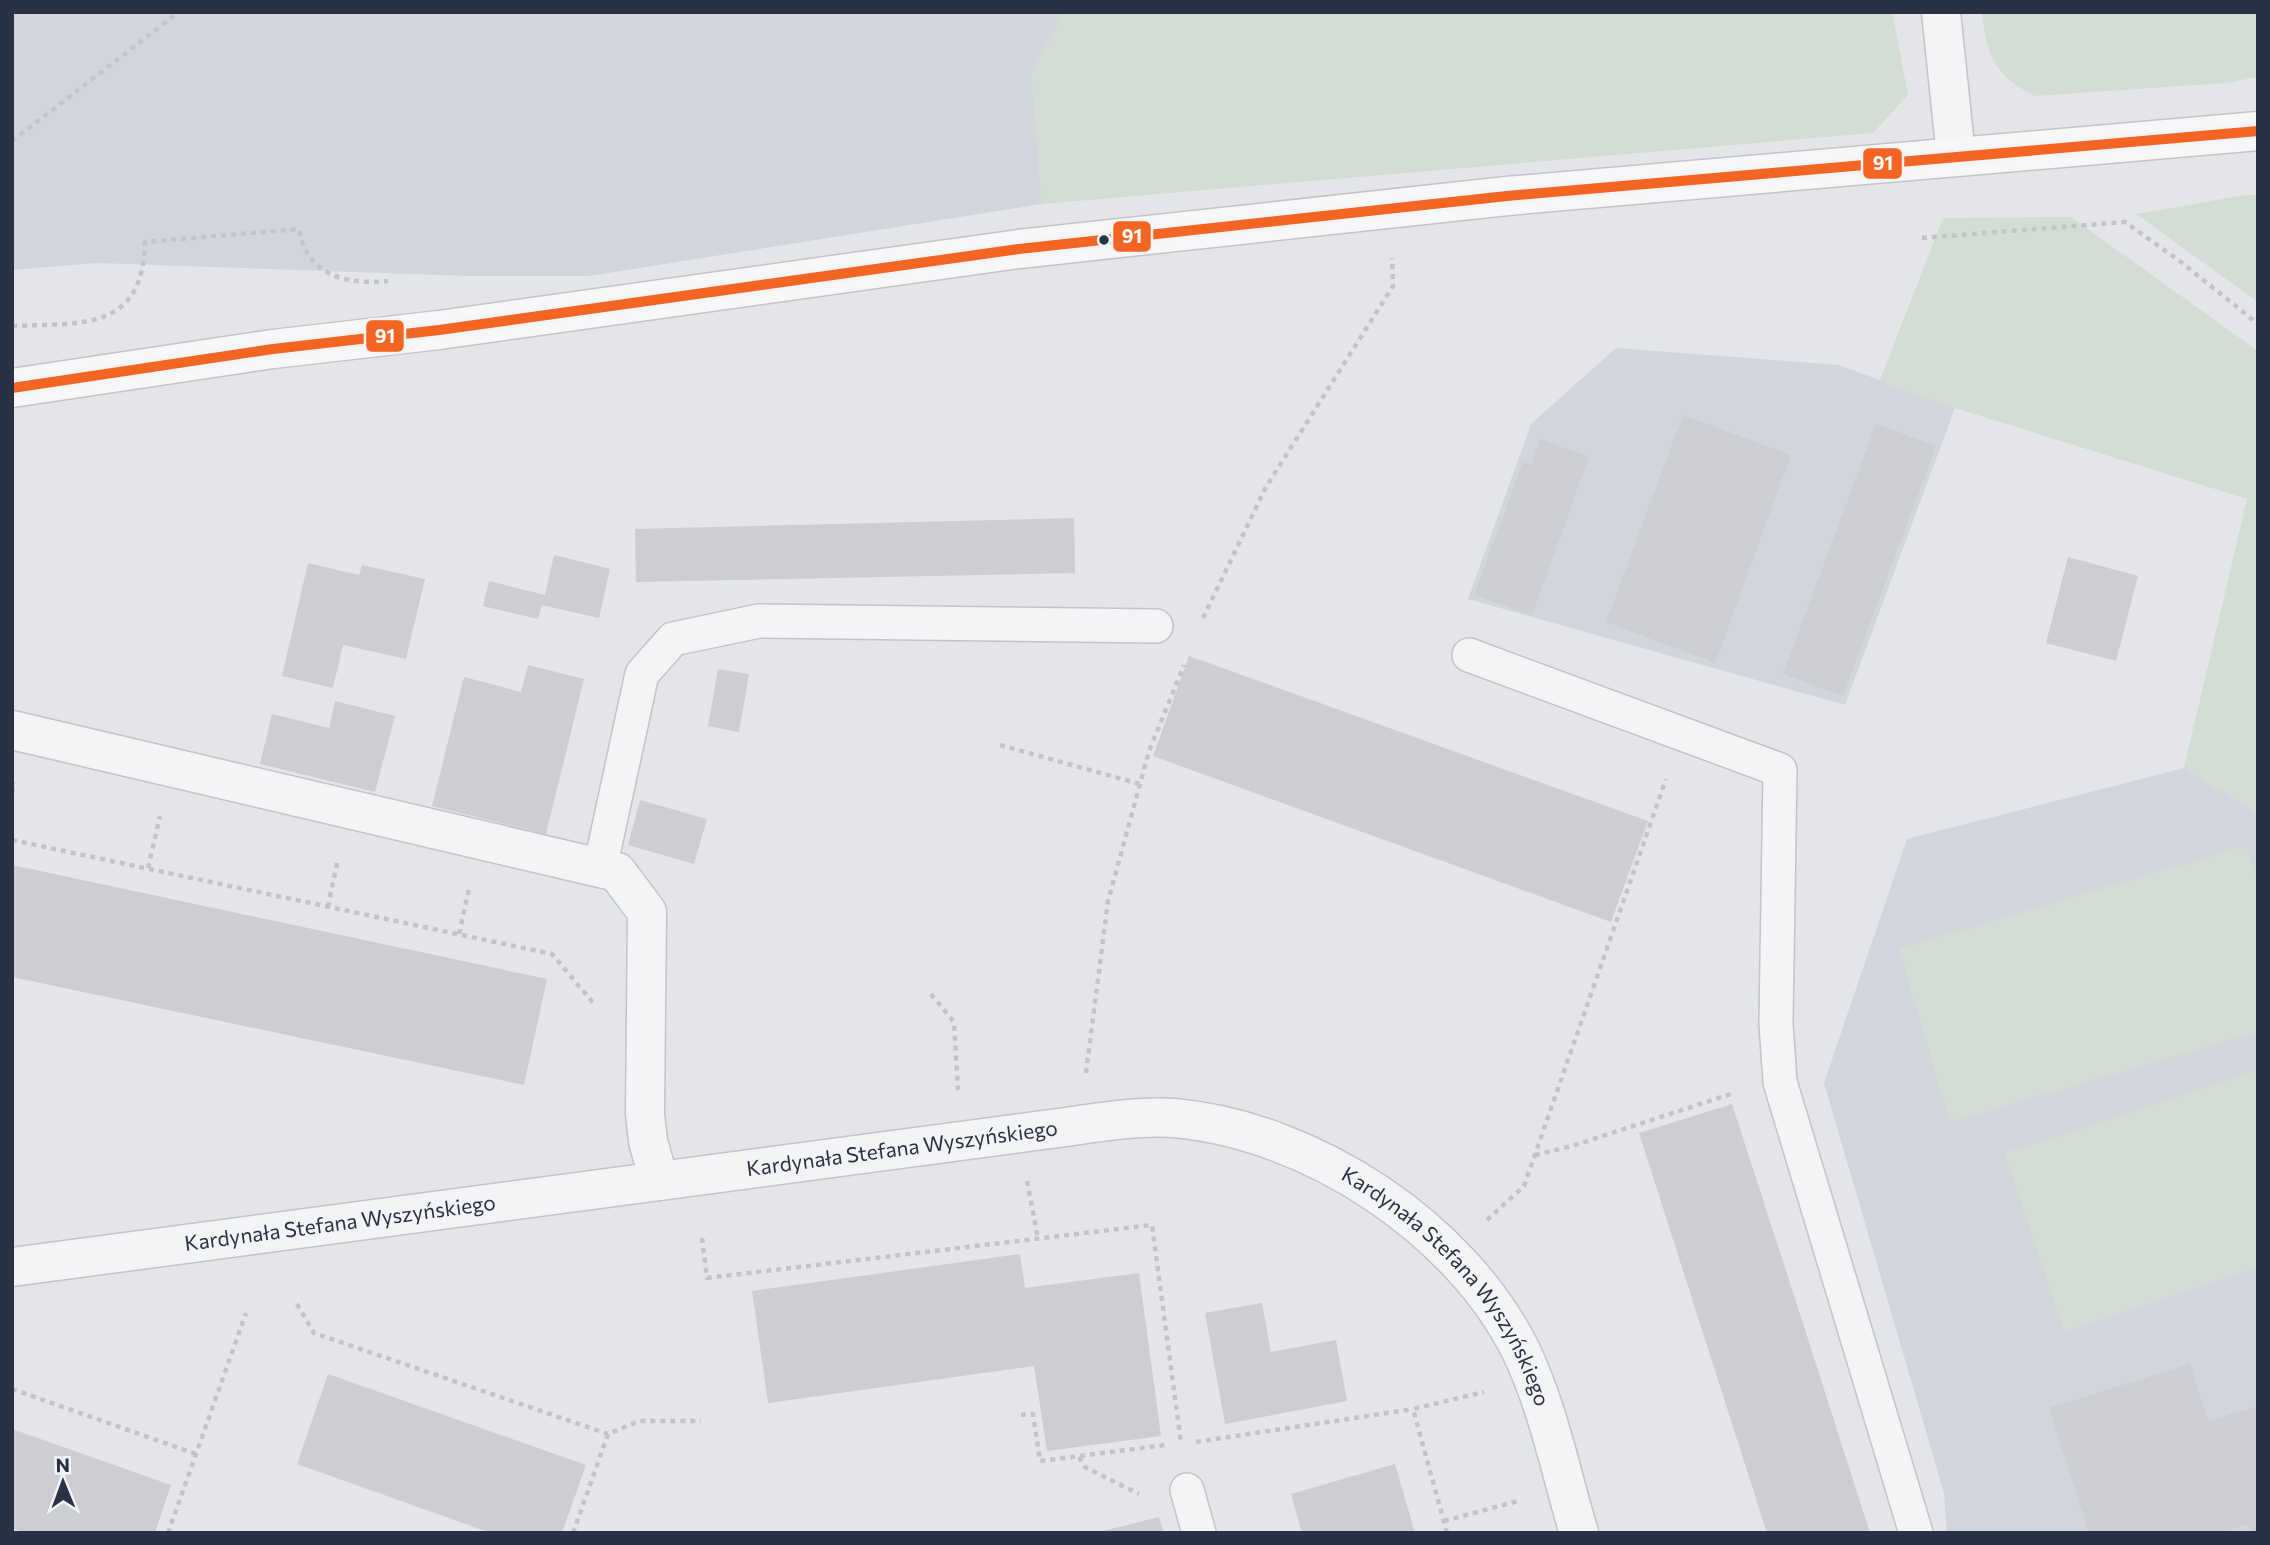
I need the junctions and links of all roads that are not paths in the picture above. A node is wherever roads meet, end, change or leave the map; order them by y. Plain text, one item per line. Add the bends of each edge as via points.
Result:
1 (1941, 12) edge
2 (2258, 131) edge
3 (1956, 156) junction
4 (12, 388) edge
5 (1156, 626) dead end
6 (1469, 654) dead end
7 (12, 730) edge
8 (600, 868) junction
9 (659, 1181) junction
10 (12, 1267) edge
11 (1187, 1490) dead end
12 (1199, 1533) edge
13 (1579, 1533) edge
14 (1916, 1533) edge

1 - 3 street
2 - 3 main road
3 - 4 main road via 1507,196 1019,249
5 - 8 lane via 759,621 673,639 642,674
6 - 14 lane via 1780,770 1776,1024 1780,1082
7 - 8 street
8 - 9 street via 617,872 647,912 645,1114
9 - 10 street, Kardynała Stefana Wyszyńskiego
9 - 13 street, Kardynała Stefana Wyszyńskiego via 1139,1119 1174,1118 1237,1130 1306,1154 1375,1191 1432,1236 1485,1295 1521,1352
11 - 12 lane

